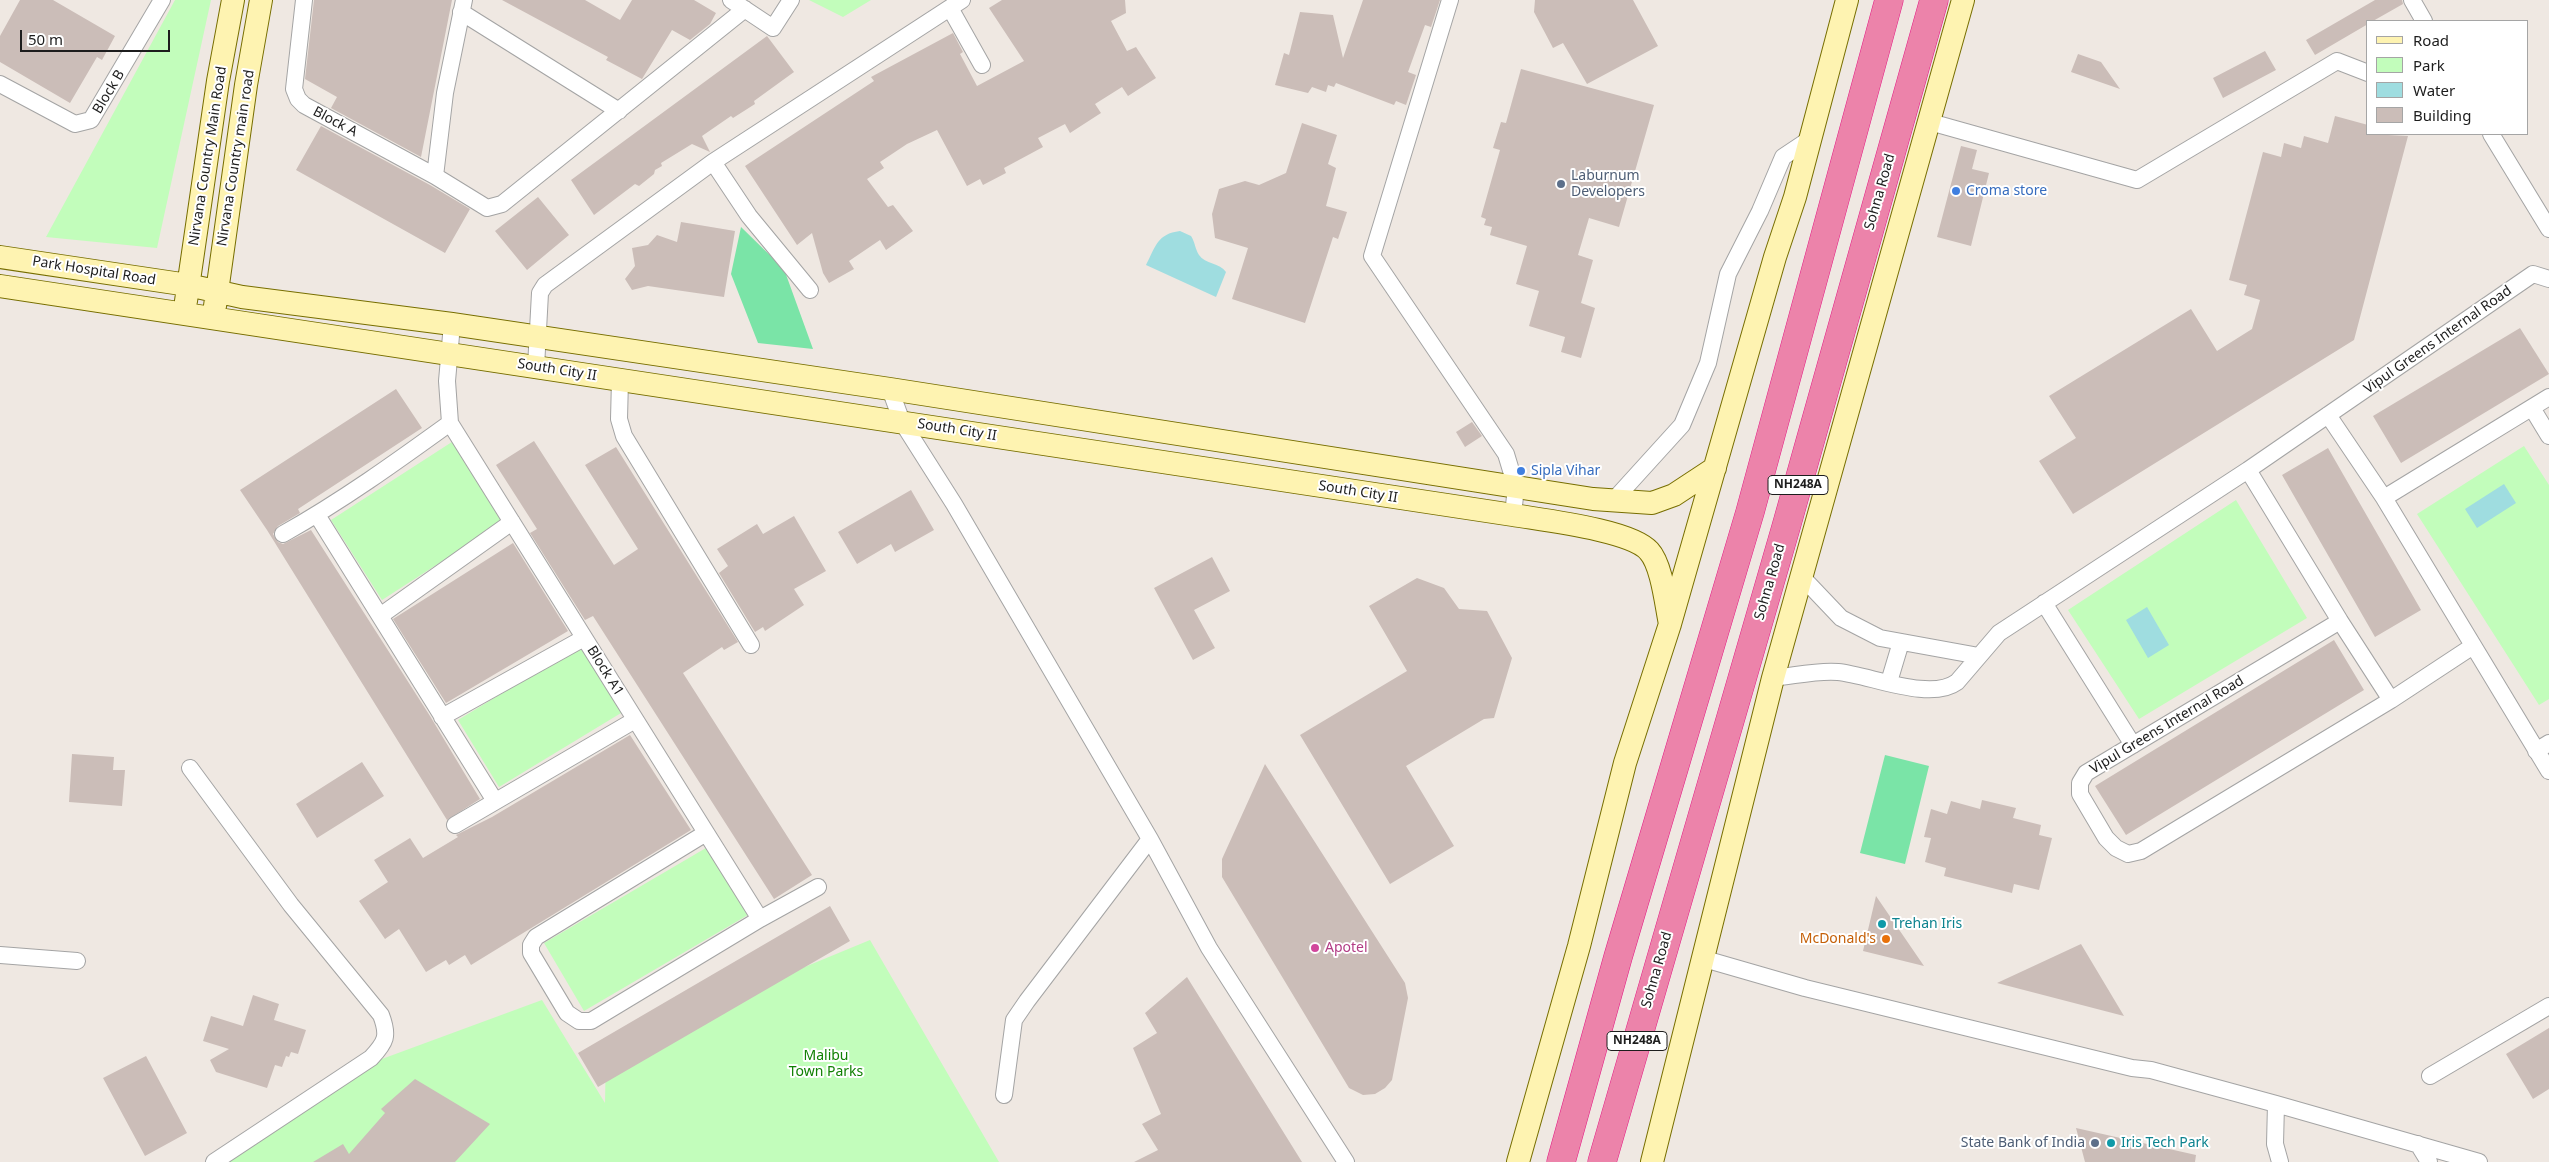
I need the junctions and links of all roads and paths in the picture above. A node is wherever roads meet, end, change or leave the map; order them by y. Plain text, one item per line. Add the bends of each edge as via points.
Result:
1 (162, 0) edge
2 (233, 0) edge
3 (261, 0) edge
4 (304, 0) edge
5 (731, 0) edge
6 (790, 0) edge
7 (1450, 0) edge
8 (1847, 0) edge
9 (1890, 0) edge
10 (1934, 0) edge
11 (1963, 0) edge
12 (2412, 0) edge
13 (956, 4) edge
14 (463, 6) edge
15 (745, 9) junction
16 (2423, 20) edge
17 (982, 65) dead end
18 (2366, 72) edge
19 (0, 84) edge
20 (619, 111) junction
21 (1930, 122) junction
22 (2492, 135) edge
23 (1810, 139) junction
24 (713, 162) junction
25 (435, 176) junction
26 (2549, 229) edge
27 (0, 257) edge
28 (2549, 279) edge
29 (0, 286) edge
30 (188, 286) junction
31 (810, 290) dead end
32 (217, 292) junction
33 (185, 312) junction
34 (214, 317) junction
35 (452, 324) junction
36 (538, 336) junction
37 (449, 353) junction
38 (536, 367) junction
39 (620, 380) junction
40 (890, 389) junction
41 (2549, 397) edge
42 (2532, 408) junction
43 (2328, 416) junction
44 (902, 422) junction
45 (450, 423) junction
46 (2549, 436) edge
47 (1715, 468) junction
48 (2248, 470) junction
49 (1516, 487) junction
50 (2384, 498) junction
51 (1613, 501) junction
52 (317, 515) junction
53 (1512, 515) junction
54 (512, 522) junction
55 (283, 534) dead end
56 (1802, 577) junction
57 (2044, 603) junction
58 (380, 616) junction
59 (2340, 621) junction
60 (1670, 624) junction
61 (584, 638) junction
62 (1901, 642) junction
63 (751, 645) dead end
64 (2473, 646) junction
65 (1979, 656) junction
66 (1773, 678) junction
67 (1889, 682) junction
68 (2391, 700) junction
69 (442, 717) junction
70 (635, 720) junction
71 (2133, 745) junction
72 (2543, 747) edge
73 (190, 768) dead end
74 (2549, 771) edge
75 (495, 801) junction
76 (455, 826) dead end
77 (706, 834) junction
78 (1150, 839) junction
79 (818, 888) dead end
80 (760, 919) junction
81 (0, 955) edge
82 (1702, 958) junction
83 (77, 960) dead end
84 (2549, 1006) edge
85 (2430, 1076) dead end
86 (1004, 1095) dead end
87 (2276, 1104) junction
88 (2418, 1144) junction
89 (214, 1162) edge
90 (1346, 1162) edge
91 (1518, 1162) edge
92 (1561, 1162) edge
93 (1602, 1162) edge
94 (1652, 1162) edge
95 (2280, 1162) edge
96 (2429, 1162) edge
97 (2479, 1162) edge

1 - 19 street, Block B via 92,120 75,124
2 - 30 main road, Nirvana Country Main Road
3 - 32 main road, Nirvana Country main road
4 - 25 street, Block A via 294,89 298,99
5 - 15 street
6 - 15 street via 773,28
7 - 49 street via 1372,256 1506,454
8 - 23 main road
9 - 92 highway, NH248A via 1750,512 1618,957
10 - 93 highway, Sohna Road / NH248A
11 - 21 main road
12 - 16 street
13 - 17 street
13 - 24 street
14 - 20 street
14 - 25 street via 445,93
15 - 20 street, Block A
18 - 21 street via 2337,61 2137,180
20 - 25 street, Block A via 502,204 482,206
21 - 56 main road
22 - 26 street
23 - 47 main road
23 - 51 street via 1783,157 1728,274 1708,363 1682,425
24 - 31 street via 749,216
24 - 36 street via 545,285 540,293
27 - 30 main road, Park Hospital Road
28 - 43 street, Vipul Greens Internal Road via 2533,274
29 - 33 main road, Park Hospital Road
30 - 32 main road
30 - 33 main road, Nirvana Country Main Road
32 - 34 main road, Nirvana Country main road
32 - 35 main road
33 - 34 main road, South City II
34 - 37 main road, South City II
35 - 36 main road
35 - 37 street
36 - 38 street
36 - 40 main road
37 - 38 main road, South City II
37 - 45 street
38 - 39 main road, South City II
39 - 44 main road, South City II
39 - 63 street via 619,419 624,436
40 - 44 street
40 - 49 main road
41 - 42 street
42 - 46 street
42 - 50 street
43 - 48 street, Vipul Greens Internal Road
43 - 50 street
44 - 53 main road, South City II
44 - 78 street via 954,504
45 - 52 street
45 - 54 street, Block A1
47 - 51 main road via 1664,500 1639,504
47 - 60 main road
48 - 57 street, Vipul Greens Internal Road
48 - 59 street
49 - 51 main road
49 - 53 street
50 - 64 street
52 - 55 street
52 - 58 street
53 - 60 main road, South City II via 1632,539 1649,550 1657,565
54 - 58 street
54 - 61 street, Block A1
56 - 62 street via 1841,618 1880,638
56 - 66 main road
57 - 65 street, Vipul Greens Internal Road via 1999,633
57 - 71 street
58 - 69 street
59 - 68 street
59 - 71 street, Vipul Greens Internal Road
60 - 91 main road via 1625,763 1579,946
61 - 69 street
61 - 70 street, Block A1
62 - 65 street
62 - 67 street
64 - 68 street, Vipul Greens Internal Road
64 - 72 street
65 - 67 street, Vipul Greens Internal Road via 1948,688 1937,690
66 - 67 street via 1837,672
66 - 82 main road
68 - 71 street, Vipul Greens Internal Road via 2141,851 2128,854 2106,838 2080,794 2080,782 2086,773
69 - 75 street
70 - 75 street
70 - 77 street, Block A1
72 - 74 street
73 - 89 street via 291,905 381,1015 386,1030 382,1047 371,1058
75 - 76 street
77 - 80 street, Block A1
77 - 80 street via 536,937 531,953 567,1013 579,1021 591,1021
78 - 86 street via 1014,1020
78 - 90 street via 1209,948
79 - 80 street
81 - 83 street
82 - 87 street via 1805,988 2151,1070
82 - 94 main road
84 - 85 street
87 - 88 street
87 - 95 street via 2275,1144
88 - 96 street
88 - 97 street

